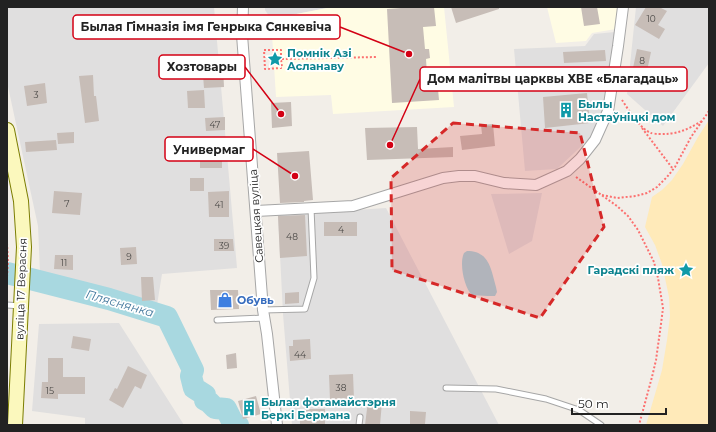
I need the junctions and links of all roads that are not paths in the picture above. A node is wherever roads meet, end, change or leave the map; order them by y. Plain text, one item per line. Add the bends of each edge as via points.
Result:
1 (243, 7) edge
2 (623, 7) edge
3 (7, 130) edge
4 (311, 208) junction
5 (256, 211) junction
6 (7, 305) edge
7 (22, 306) junction
8 (264, 314) junction
9 (217, 320) dead end
10 (446, 388) dead end
11 (360, 417) dead end
12 (15, 425) edge
13 (277, 425) edge
14 (359, 425) edge
15 (601, 425) edge

1 - 5 street, Савецкая вуліца via 242,35
2 - 4 street via 608,110 596,140 567,171 536,185 504,183 475,176 448,177 353,206
3 - 7 street, вуліца 17 Верасня via 21,201 24,246
4 - 5 street
4 - 8 lane via 314,278 304,309
5 - 8 street, Савецкая вуліца
6 - 7 lane
7 - 12 street, вуліца 17 Верасня
8 - 9 lane
8 - 13 street, Савецкая вуліца
10 - 15 lane via 496,389 546,399 579,410
11 - 14 lane

